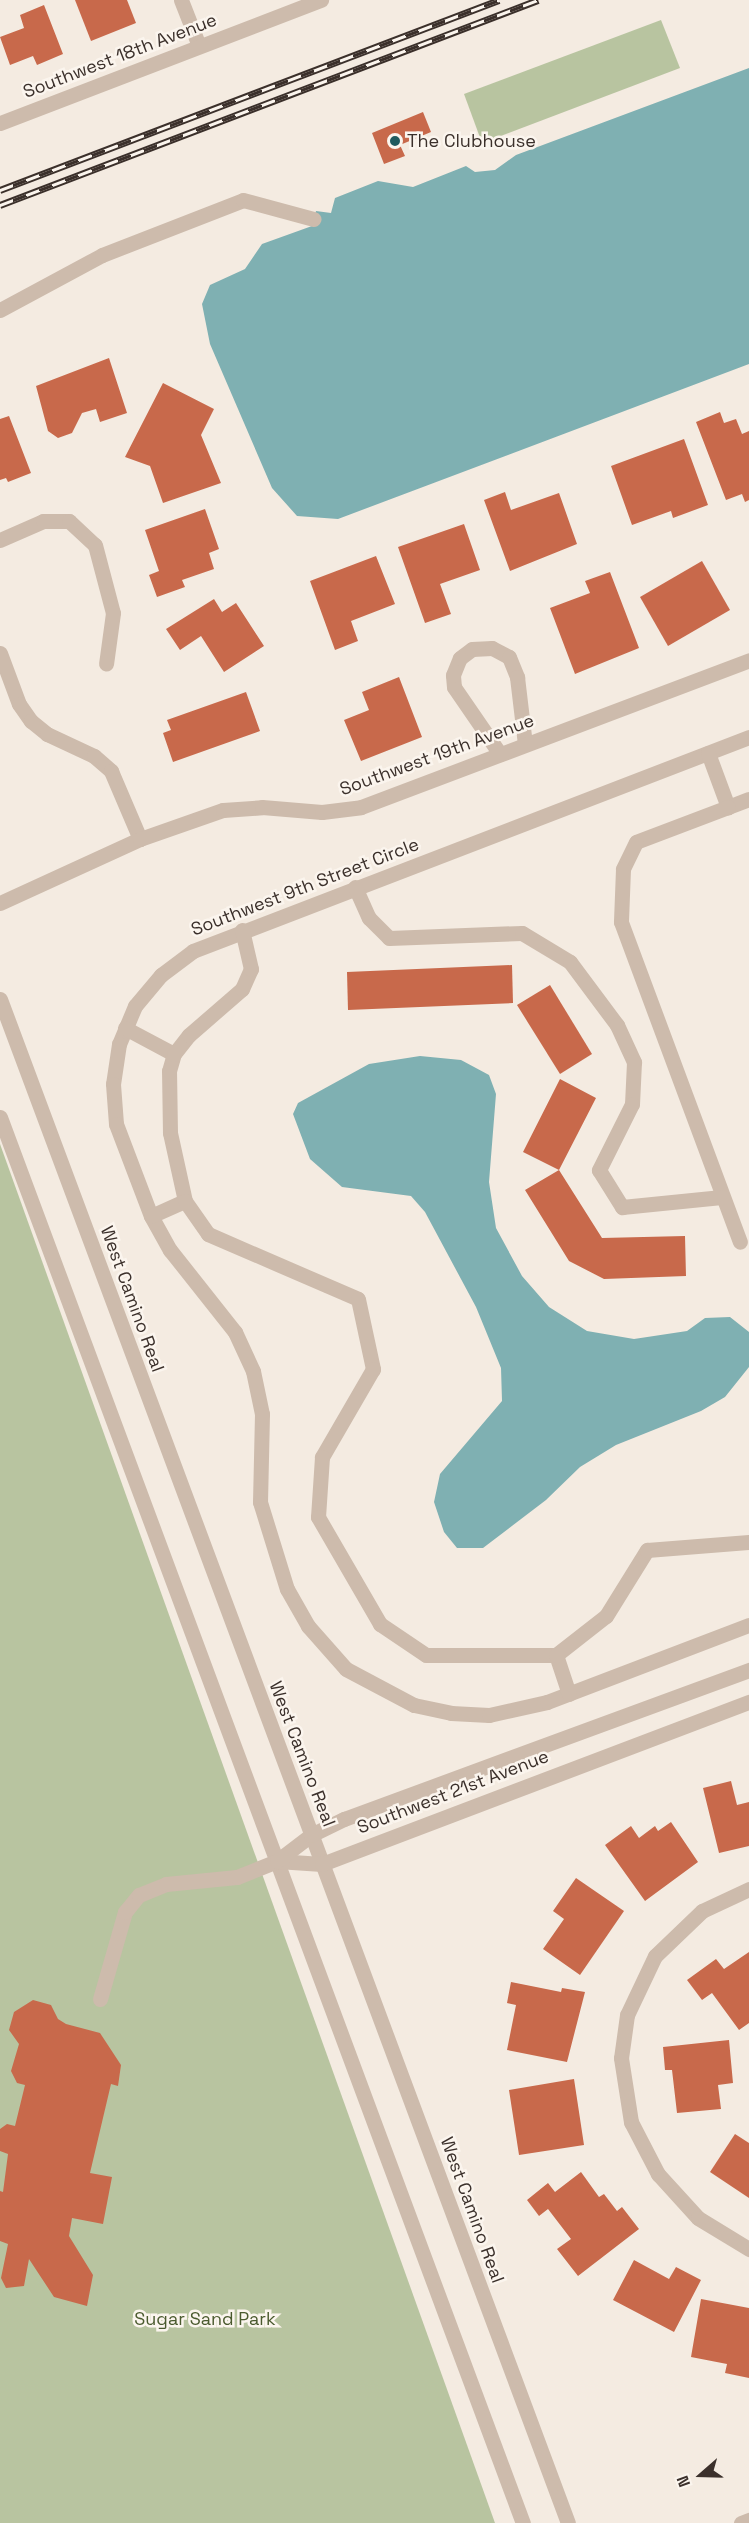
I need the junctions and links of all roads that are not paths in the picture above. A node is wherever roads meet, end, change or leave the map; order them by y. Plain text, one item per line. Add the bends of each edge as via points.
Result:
1 (181, 0) edge
2 (321, 0) edge
3 (199, 46) junction
4 (0, 123) edge
5 (314, 219) dead end
6 (0, 310) edge
7 (0, 540) edge
8 (0, 653) edge
9 (749, 660) edge
10 (106, 664) dead end
11 (749, 737) edge
12 (525, 744) junction
13 (708, 753) junction
14 (500, 754) junction
15 (749, 799) edge
16 (728, 807) junction
17 (140, 839) junction
18 (355, 887) junction
19 (0, 903) edge
20 (242, 930) junction
21 (0, 999) edge
22 (125, 1028) junction
23 (174, 1054) junction
24 (0, 1117) edge
25 (722, 1197) junction
26 (185, 1201) junction
27 (151, 1216) junction
28 (740, 1242) dead end
29 (749, 1542) edge
30 (749, 1625) edge
31 (556, 1655) junction
32 (749, 1670) edge
33 (570, 1694) junction
34 (749, 1702) edge
35 (311, 1835) junction
36 (277, 1861) junction
37 (322, 1864) junction
38 (749, 1889) edge
39 (100, 1999) dead end
40 (749, 2249) edge
41 (749, 2520) edge
42 (523, 2523) edge
43 (568, 2523) edge
44 (741, 2523) edge

1 - 3 street
2 - 3 street, Southwest 18th Avenue
3 - 4 street, Southwest 18th Avenue
5 - 6 street via 243,200 102,255
7 - 10 street via 43,522 69,521 95,545 113,613
8 - 17 street via 19,704 31,721 47,734 94,756 111,771
9 - 12 street, Southwest 19th Avenue
11 - 13 street, Southwest 9th Street Circle
12 - 14 street, Southwest 19th Avenue
12 - 14 street via 517,677 509,657 492,648 472,649 460,658 453,675 454,687
13 - 16 street
13 - 18 street, Southwest 9th Street Circle
14 - 17 street, Southwest 19th Avenue via 361,807 322,812 242,807 203,816
15 - 16 street
16 - 25 street via 636,842 623,869 621,922
17 - 19 street, Southwest 19th Avenue
18 - 20 street, Southwest 9th Street Circle
18 - 25 street via 369,918 389,938 522,933 570,962 617,1025 634,1062 632,1104 598,1170 622,1207
20 - 22 street, Southwest 9th Street Circle via 176,962 147,990
20 - 23 street via 251,969 242,989 189,1035
21 - 35 street, West Camino Real
22 - 23 street
22 - 27 street, Southwest 9th Street Circle via 114,1064 113,1104 122,1144
23 - 26 street via 169,1071 170,1133
24 - 36 street
25 - 28 street
26 - 27 street
26 - 31 street via 208,1234 358,1299 373,1369 322,1457 318,1517 380,1624 426,1654
27 - 33 street, Southwest 9th Street Circle via 170,1250 235,1332 253,1371 262,1414 259,1481 263,1522 296,1606 319,1642 362,1680 395,1699 432,1710 470,1715 508,1712
29 - 31 street via 646,1550 606,1616
30 - 33 street, Southwest 9th Street Circle
31 - 33 street
32 - 35 street, Southwest 21st Avenue via 344,1819
34 - 37 street, Southwest 21st Avenue
35 - 36 street, Southwest 21st Avenue
35 - 37 street, West Camino Real
36 - 37 street, Southwest 21st Avenue
36 - 39 street via 237,1877 166,1884 139,1894 125,1912
36 - 42 street
37 - 43 street, West Camino Real
38 - 40 street via 702,1911 656,1956 634,1994 621,2058 631,2122 658,2174 698,2218
41 - 44 street

